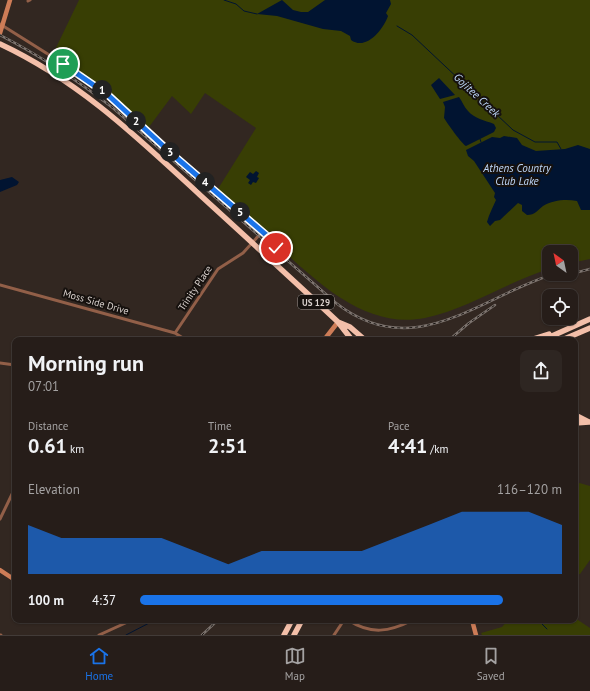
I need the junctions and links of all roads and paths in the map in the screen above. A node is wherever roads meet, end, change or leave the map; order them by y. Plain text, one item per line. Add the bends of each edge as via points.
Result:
1 (10, 0) edge
2 (1, 25) edge
3 (0, 33) edge
4 (0, 44) edge
5 (262, 232) junction
6 (253, 244) junction
7 (276, 248) dead end
8 (0, 285) edge
9 (590, 319) edge
10 (338, 322) junction
11 (568, 327) junction
12 (590, 328) edge
13 (175, 333) junction
14 (590, 333) edge
15 (181, 337) edge
16 (326, 337) edge
17 (350, 337) edge
18 (362, 337) edge
19 (539, 337) edge
20 (548, 337) edge
21 (569, 337) edge
22 (577, 337) edge
23 (0, 363) edge
24 (12, 365) edge
25 (578, 417) edge
26 (589, 422) edge
27 (578, 423) edge
28 (12, 494) edge
29 (0, 519) edge
30 (0, 570) edge
31 (12, 578) edge
32 (125, 623) edge
33 (290, 623) edge
34 (300, 623) edge
35 (342, 623) edge
36 (353, 623) edge
37 (405, 623) edge
38 (473, 623) edge
39 (99, 635) edge
40 (284, 635) edge
41 (294, 635) edge
42 (334, 635) edge
43 (476, 635) edge

1 - 2 street
2 - 3 street
2 - 5 street via 108,95
4 - 6 highway, US 129 via 48,68 95,102 146,144
5 - 6 street, Trinity Place
5 - 7 street via 272,240
6 - 10 highway, US 129
6 - 13 street, Trinity Place via 218,269
8 - 13 street, Moss Side Drive
9 - 11 highway
10 - 16 street
10 - 17 highway, US 129
10 - 18 highway, US 129 via 350,327
11 - 19 highway
11 - 20 highway
12 - 21 highway
13 - 15 street, Moss Side Drive
14 - 22 highway
23 - 24 street
25 - 26 highway
26 - 27 highway
28 - 29 street
30 - 31 street
32 - 39 street
33 - 40 highway
34 - 41 highway
35 - 42 street
36 - 37 street via 375,631
38 - 43 street

